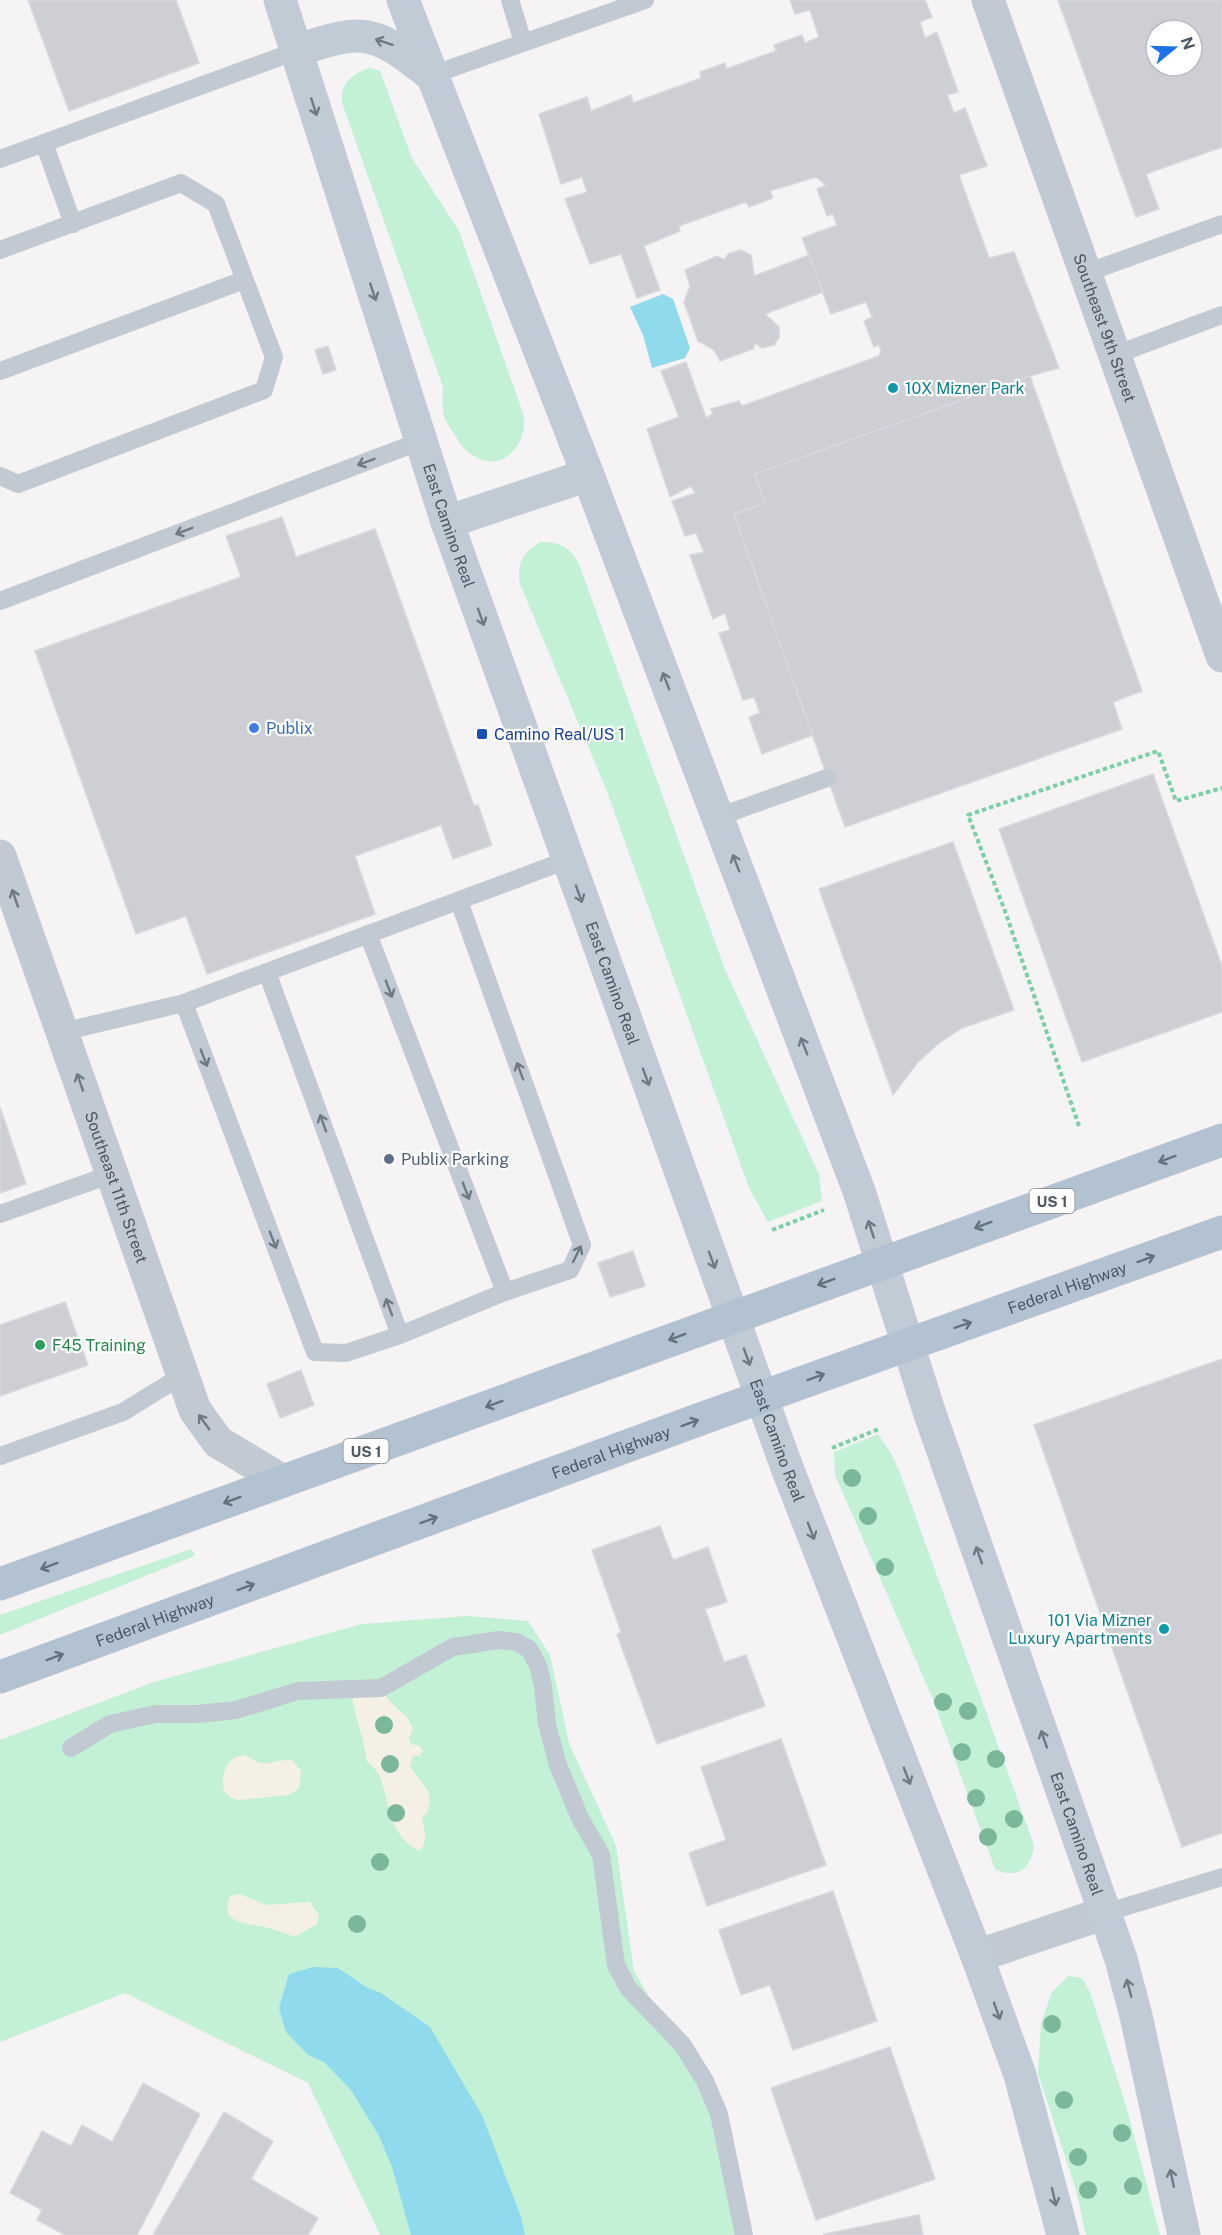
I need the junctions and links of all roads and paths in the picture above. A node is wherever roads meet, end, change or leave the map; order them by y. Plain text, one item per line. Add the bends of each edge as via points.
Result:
1 (280, 0) edge
2 (403, 0) edge
3 (510, 0) edge
4 (645, 0) edge
5 (988, 0) edge
6 (590, 9) edge
7 (523, 42) junction
8 (296, 51) junction
9 (432, 75) junction
10 (44, 143) junction
11 (0, 159) edge
12 (73, 224) junction
13 (1222, 224) edge
14 (0, 250) edge
15 (1086, 273) junction
16 (244, 279) junction
17 (1222, 315) edge
18 (1115, 355) junction
19 (0, 371) edge
20 (420, 441) junction
21 (588, 475) junction
22 (0, 476) edge
23 (447, 522) junction
24 (0, 601) edge
25 (1222, 656) edge
26 (827, 778) dead end
27 (1222, 788) edge
28 (718, 817) junction
29 (0, 856) edge
30 (567, 860) junction
31 (459, 901) junction
32 (368, 934) junction
33 (267, 972) junction
34 (184, 1003) junction
35 (62, 1032) junction
36 (1079, 1126) dead end
37 (1222, 1140) edge
38 (112, 1174) junction
39 (824, 1210) dead end
40 (0, 1214) edge
41 (772, 1230) dead end
42 (1222, 1232) edge
43 (881, 1262) junction
44 (505, 1292) junction
45 (732, 1317) junction
46 (400, 1335) junction
47 (908, 1345) junction
48 (183, 1375) junction
49 (761, 1397) junction
50 (879, 1429) dead end
51 (832, 1448) dead end
52 (0, 1456) edge
53 (283, 1482) junction
54 (0, 1584) edge
55 (0, 1677) edge
56 (71, 1748) dead end
57 (1222, 1876) edge
58 (1106, 1913) junction
59 (977, 1956) junction
60 (744, 2235) edge
61 (1063, 2235) edge
62 (1184, 2235) edge

1 - 8 street, East Camino Real
2 - 9 street, East Camino Real
3 - 7 lane
4 - 6 lane
5 - 15 street, Southeast 9th Street
6 - 7 lane
7 - 9 lane
9 -> 8 street via 394,46 360,34 333,38
8 - 10 lane
8 -> 20 street, East Camino Real
9 - 21 street, East Camino Real
10 - 11 lane
10 - 12 lane
12 - 14 lane
12 - 16 lane via 181,183 216,204
13 - 15 lane
15 - 18 street, Southeast 9th Street
16 - 19 lane
16 - 22 lane via 274,357 264,390 18,484
17 - 18 lane
18 - 25 street, Southeast 9th Street
20 - 23 street, East Camino Real
20 -> 24 lane
21 - 23 street
28 -> 21 street, East Camino Real
23 -> 30 street, East Camino Real
26 - 28 lane
27 - 36 path via 1176,801 1158,751 968,815
43 -> 28 street, East Camino Real via 859,1191
35 -> 29 street, Southeast 11th Street
30 - 31 lane
30 -> 45 street, East Camino Real
31 - 32 lane
44 -> 31 lane via 570,1270 582,1245
32 - 33 lane
32 -> 44 lane
33 - 34 lane
46 -> 33 lane
34 - 35 lane
34 -> 46 lane via 315,1352 346,1353
38 -> 35 street, Southeast 11th Street
37 -> 43 main road, US 1
38 - 40 lane
38 - 48 street, Southeast 11th Street
39 - 41 path
47 -> 42 main road, Federal Highway
43 -> 45 main road, US 1
43 - 47 street, East Camino Real
44 - 46 lane
45 -> 49 street, East Camino Real
45 -> 53 main road, US 1
49 -> 47 main road, Federal Highway
58 -> 47 street, East Camino Real
48 - 52 lane via 123,1412
53 -> 48 street, Southeast 11th Street via 218,1442 195,1410
55 -> 49 main road, Federal Highway
49 -> 59 street, East Camino Real
50 - 51 path
53 -> 54 main road, US 1
56 - 60 lane via 110,1724 156,1714 236,1710 298,1691 381,1688 453,1647 499,1640 516,1642 529,1650 540,1675 558,1765 601,1855 616,1965 628,1988 682,2044 705,2081 719,2114
57 - 58 lane
58 - 59 street, East Camino Real
62 -> 58 street, East Camino Real via 1136,2016
59 -> 61 street, East Camino Real via 1020,2075

